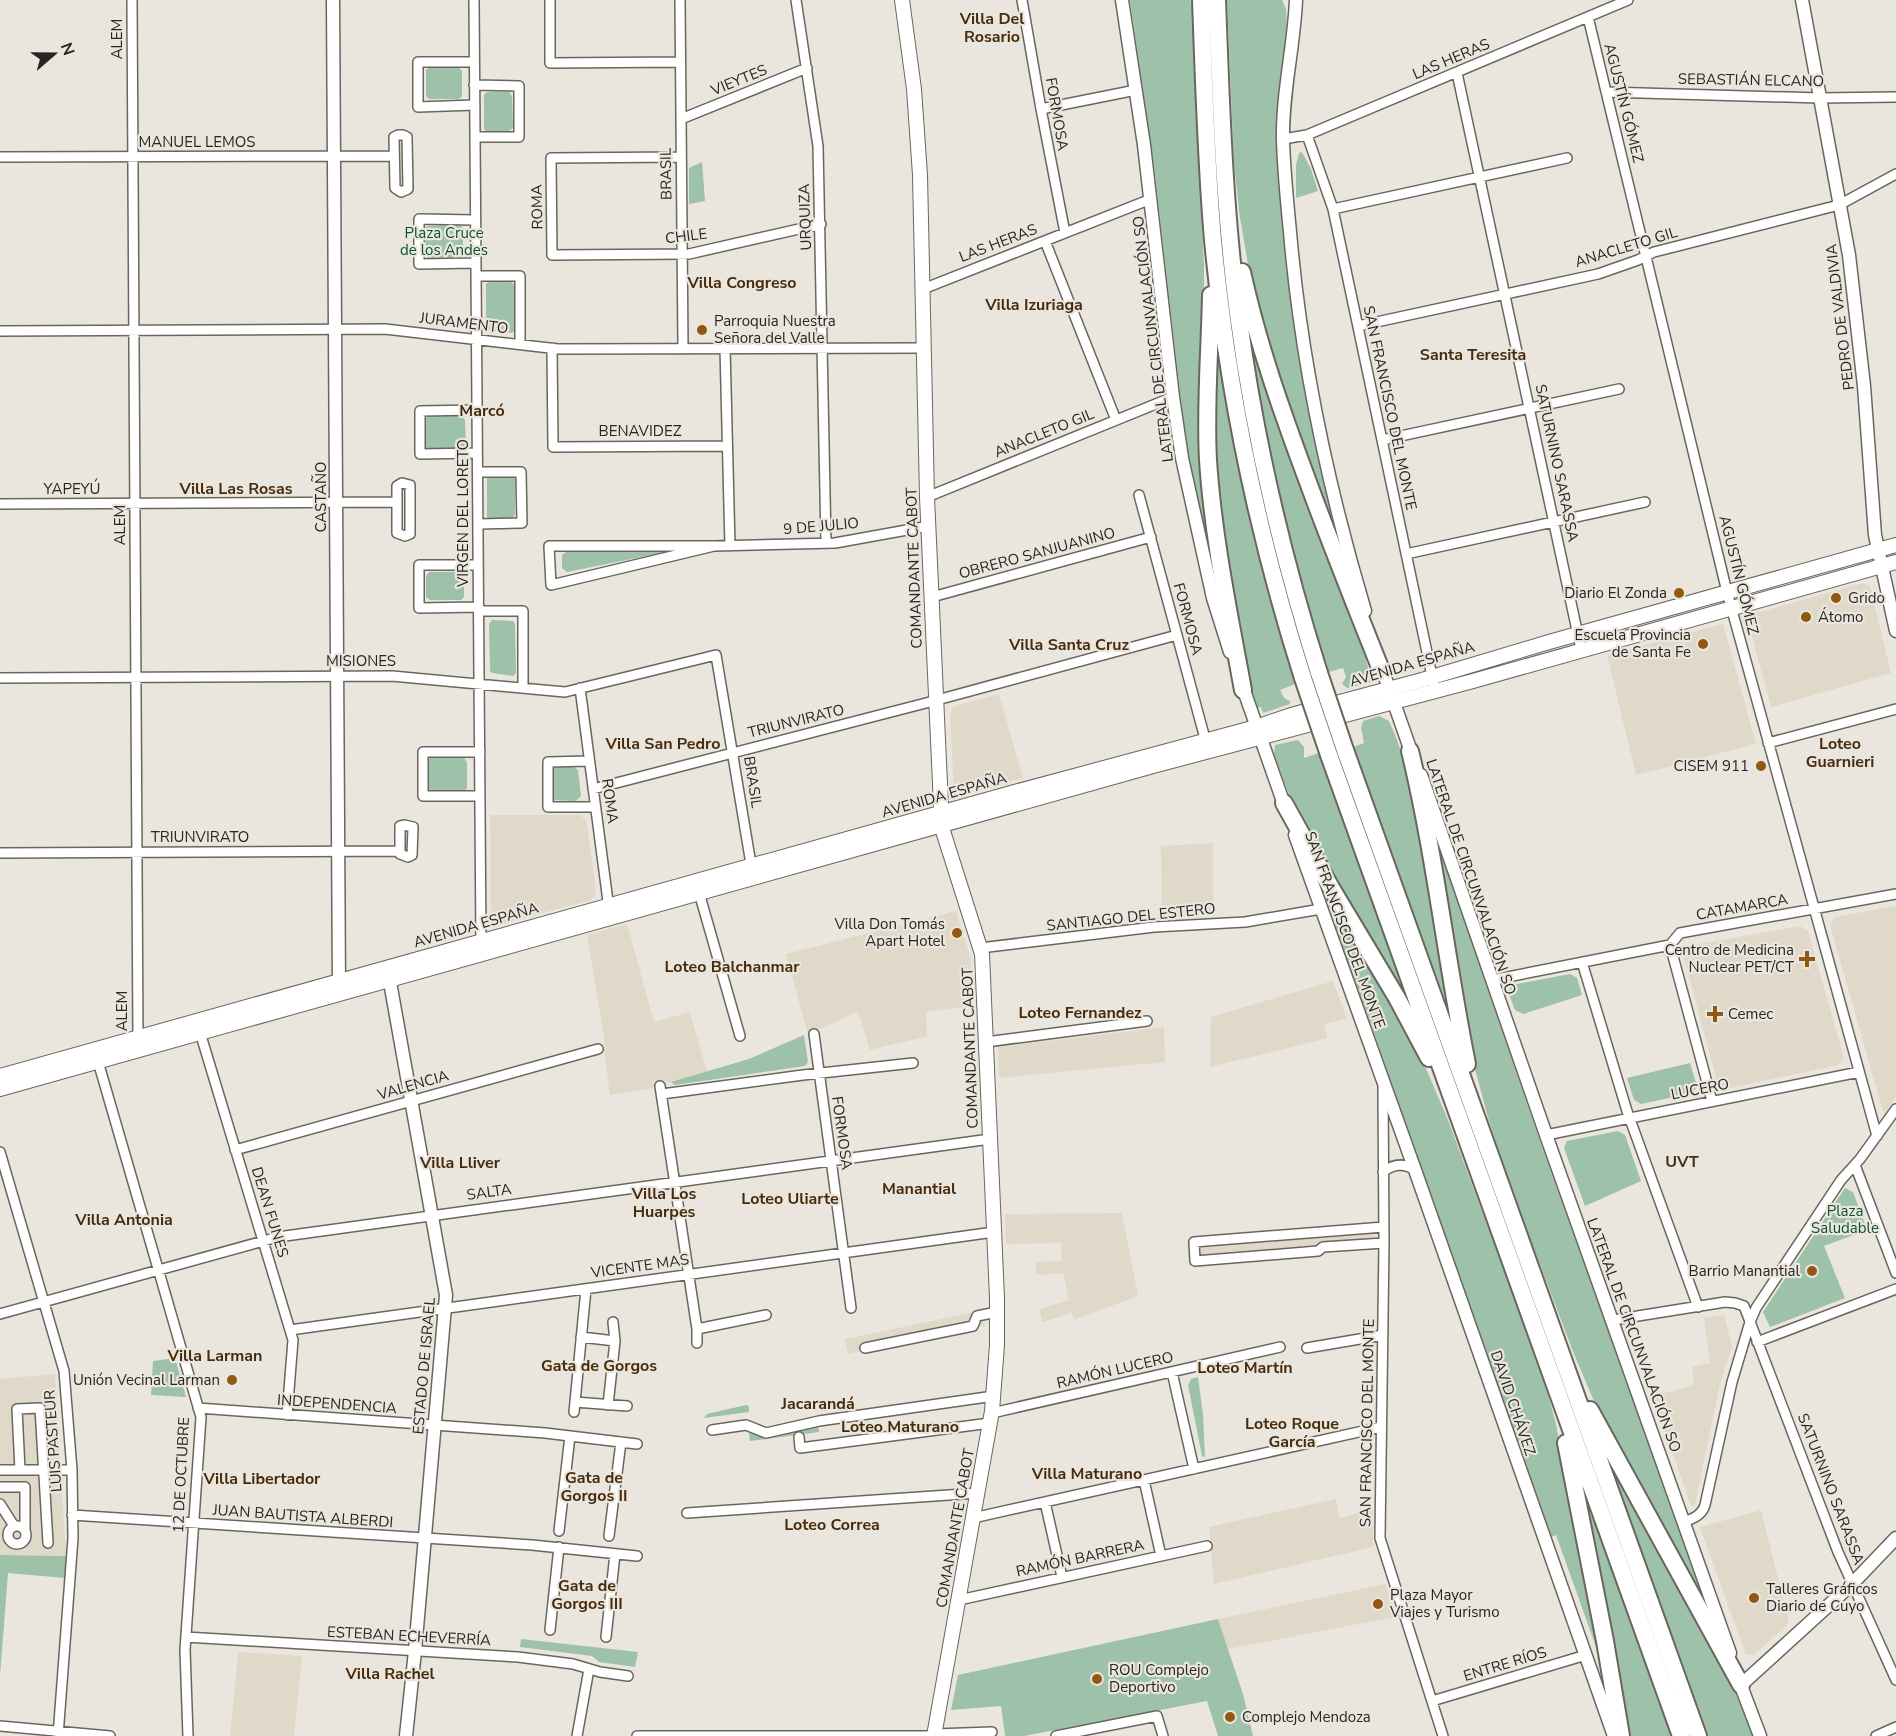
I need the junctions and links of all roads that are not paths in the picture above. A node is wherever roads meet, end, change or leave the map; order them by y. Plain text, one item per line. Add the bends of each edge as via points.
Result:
1 (132, 0) edge
2 (333, 0) edge
3 (474, 0) edge
4 (550, 0) edge
5 (680, 0) edge
6 (796, 0) edge
7 (902, 0) edge
8 (1022, 0) edge
9 (1122, 0) edge
10 (1296, 0) edge
11 (1628, 0) edge
12 (1802, 0) edge
13 (1209, 5) edge
14 (1588, 17) junction
15 (474, 62) junction
16 (680, 62) junction
17 (807, 68) junction
18 (1457, 73) junction
19 (474, 85) junction
20 (1136, 90) junction
21 (1606, 92) junction
22 (1896, 97) edge
23 (1820, 98) junction
24 (474, 105) junction
25 (1041, 110) junction
26 (681, 119) junction
27 (1307, 135) junction
28 (475, 137) junction
29 (1283, 139) junction
30 (334, 156) junction
31 (394, 156) junction
32 (0, 157) edge
33 (133, 157) junction
34 (681, 157) junction
35 (1567, 159) dead end
36 (1896, 174) edge
37 (1479, 177) junction
38 (1226, 186) junction
39 (1151, 199) junction
40 (1839, 205) junction
41 (1333, 209) junction
42 (476, 220) junction
43 (821, 224) junction
44 (1065, 233) junction
45 (1213, 240) junction
46 (1045, 241) junction
47 (682, 254) junction
48 (552, 255) joint
49 (1645, 256) junction
50 (476, 263) junction
51 (476, 276) junction
52 (923, 289) junction
53 (1505, 294) junction
54 (1358, 326) junction
55 (335, 329) junction
56 (134, 330) junction
57 (0, 331) edge
58 (476, 339) junction
59 (520, 344) junction
60 (552, 348) junction
61 (683, 348) junction
62 (725, 348) junction
63 (823, 348) junction
64 (924, 348) junction
65 (1619, 389) dead end
66 (1173, 397) junction
67 (1529, 408) junction
68 (477, 410) junction
69 (1116, 420) junction
70 (1382, 440) junction
71 (728, 446) junction
72 (477, 453) junction
73 (478, 472) junction
74 (1139, 495) dead end
75 (927, 496) junction
76 (397, 502) junction
77 (1645, 502) dead end
78 (336, 503) junction
79 (0, 504) edge
80 (135, 504) junction
81 (1554, 522) junction
82 (478, 524) junction
83 (929, 526) junction
84 (1151, 537) junction
85 (826, 543) junction
86 (1896, 545) edge
87 (714, 546) junction
88 (730, 546) junction
89 (1877, 550) junction
90 (1406, 554) junction
91 (1896, 562) edge
92 (478, 565) junction
93 (1881, 566) junction
94 (1727, 592) junction
95 (932, 597) junction
96 (1731, 608) junction
97 (479, 609) junction
98 (1896, 632) edge
99 (1177, 634) junction
100 (1578, 634) junction
101 (1581, 649) junction
102 (716, 655) joint
103 (1381, 670) junction
104 (337, 676) junction
105 (1311, 676) junction
106 (136, 677) junction
107 (0, 678) edge
108 (1434, 683) junction
109 (479, 684) junction
110 (523, 688) junction
111 (580, 688) junction
112 (1243, 690) junction
113 (1390, 695) junction
114 (936, 700) junction
115 (1896, 709) edge
116 (1258, 732) junction
117 (1768, 743) junction
118 (1207, 746) junction
119 (1410, 751) junction
120 (480, 752) junction
121 (733, 753) junction
122 (589, 761) junction
123 (593, 789) junction
124 (480, 796) junction
125 (1284, 803) junction
126 (595, 807) junction
127 (942, 819) junction
128 (400, 851) dead end
129 (136, 852) junction
130 (339, 852) junction
131 (0, 853) edge
132 (753, 872) junction
133 (698, 888) junction
134 (1896, 894) edge
135 (1321, 909) junction
136 (1814, 909) junction
137 (609, 912) junction
138 (1670, 945) junction
139 (481, 947) junction
140 (980, 948) junction
141 (1582, 962) junction
142 (389, 973) junction
143 (1492, 980) junction
144 (339, 987) junction
145 (1147, 1021) dead end
146 (199, 1026) junction
147 (813, 1034) dead end
148 (740, 1036) dead end
149 (986, 1042) junction
150 (138, 1043) junction
151 (598, 1049) dead end
152 (96, 1056) junction
153 (913, 1063) dead end
154 (1859, 1072) junction
155 (819, 1073) junction
156 (0, 1076) edge
157 (1383, 1080) junction
158 (0, 1089) edge
159 (411, 1101) junction
160 (1712, 1101) junction
161 (1896, 1109) edge
162 (1629, 1118) junction
163 (1463, 1128) junction
164 (1546, 1135) junction
165 (1877, 1136) junction
166 (990, 1138) junction
167 (235, 1150) junction
168 (0, 1152) edge
169 (1489, 1152) junction
170 (831, 1160) junction
171 (1855, 1165) junction
172 (1415, 1170) junction
173 (1383, 1172) junction
174 (674, 1182) junction
175 (4, 1184) edge
176 (431, 1215) junction
177 (1384, 1227) junction
178 (994, 1233) junction
179 (1896, 1239) edge
180 (262, 1240) junction
181 (1384, 1243) junction
182 (1885, 1243) junction
183 (843, 1254) junction
184 (157, 1269) junction
185 (1896, 1273) edge
186 (687, 1275) junction
187 (586, 1289) junction
188 (1896, 1289) edge
189 (43, 1301) junction
190 (1698, 1306) junction
191 (444, 1308) junction
192 (850, 1308) dead end
193 (997, 1312) junction
194 (0, 1314) edge
195 (766, 1315) dead end
196 (1613, 1320) junction
197 (613, 1322) dead end
198 (1750, 1322) junction
199 (697, 1329) junction
200 (290, 1330) junction
201 (1383, 1335) junction
202 (581, 1337) junction
203 (1557, 1339) junction
204 (615, 1341) junction
205 (1758, 1342) junction
206 (697, 1343) dead end
207 (1280, 1347) dead end
208 (865, 1348) dead end
209 (1307, 1348) dead end
210 (1545, 1357) junction
211 (1173, 1372) junction
212 (994, 1396) junction
213 (608, 1405) junction
214 (627, 1406) dead end
215 (198, 1408) junction
216 (287, 1415) junction
217 (991, 1418) junction
218 (434, 1426) junction
219 (1381, 1427) junction
220 (712, 1430) dead end
221 (570, 1436) junction
222 (799, 1437) dead end
223 (621, 1442) junction
224 (637, 1444) dead end
225 (1194, 1469) junction
226 (0, 1470) edge
227 (20, 1470) junction
228 (44, 1470) junction
229 (72, 1470) junction
230 (1144, 1480) junction
231 (0, 1487) edge
232 (978, 1493) junction
233 (1045, 1502) junction
234 (0, 1504) edge
235 (687, 1514) dead end
236 (72, 1515) junction
237 (973, 1518) junction
238 (1684, 1522) junction
239 (194, 1523) junction
240 (14, 1526) junction
241 (25, 1530) junction
242 (559, 1531) dead end
243 (609, 1536) dead end
244 (1896, 1538) edge
245 (424, 1539) junction
246 (15, 1543) junction
247 (48, 1543) dead end
248 (0, 1544) edge
249 (1207, 1546) dead end
250 (559, 1547) junction
251 (615, 1554) junction
252 (637, 1556) dead end
253 (1161, 1556) junction
254 (1062, 1577) junction
255 (1852, 1584) junction
256 (958, 1600) junction
257 (550, 1630) dead end
258 (186, 1637) junction
259 (606, 1637) dead end
260 (415, 1651) junction
261 (1586, 1655) junction
262 (589, 1669) junction
263 (628, 1676) dead end
264 (1896, 1680) edge
265 (1741, 1685) junction
266 (1432, 1701) junction
267 (0, 1726) edge
268 (1896, 1727) edge
269 (992, 1732) dead end
270 (58, 1734) edge
271 (934, 1735) edge
272 (110, 1736) edge
273 (188, 1736) edge
274 (406, 1736) edge
275 (577, 1736) edge
276 (637, 1736) edge
277 (1056, 1736) edge
278 (1163, 1736) edge
279 (1443, 1736) edge
280 (1614, 1736) edge
281 (1621, 1736) edge
282 (1681, 1736) edge
283 (1698, 1736) edge
284 (1760, 1736) edge
285 (1876, 1736) edge

1 - 33 street, ALEM
2 - 30 street, CASTAÑO
3 - 15 street, VIRGEN DEL LORETO
4 - 16 street via 550,63
5 - 16 street, BRASIL
6 - 17 street, URQUIZA
7 - 52 main road, COMANDANTE CABOT via 916,117
8 - 25 street, FORMOSA
9 - 20 street, LATERAL DE CIRCUNVALACIÓN SO
10 - 29 street, LATERAL DE CIRCUNVALACIÓN SO
11 - 14 street, LAS HERAS
12 - 23 street, PEDRO DE VALDIVIA
13 - 38 highway
13 - 45 highway via 1208,167
14 - 18 street, LAS HERAS
14 - 21 street, AGUSTÍN GÓMEZ
15 - 19 street, VIRGEN DEL LORETO
15 - 24 street via 418,62 418,106
16 - 26 street, BRASIL
17 - 26 street, VIEYTES
17 - 43 street, URQUIZA via 818,146
18 - 27 street, LAS HERAS
18 - 37 street, SATURNINO SARASSA
19 - 24 street, VIRGEN DEL LORETO
19 - 28 street via 519,86 519,137
20 - 25 street
20 - 39 street, LATERAL DE CIRCUNVALACIÓN SO
21 - 23 street, SEBASTIÁN ELCANO
21 - 49 street, AGUSTÍN GÓMEZ
22 - 23 street, SEBASTIÁN ELCANO
23 - 40 street, PEDRO DE VALDIVIA
24 - 28 street, VIRGEN DEL LORETO
25 - 44 street, FORMOSA
26 - 34 street, BRASIL
27 - 29 street, LAS HERAS
27 - 41 street, SAN FRANCISCO DEL MONTE
28 - 42 street, VIRGEN DEL LORETO
29 - 103 street, LATERAL DE CIRCUNVALACIÓN SO via 1294,280 1312,398 1337,512
30 - 31 street, MANUEL LEMOS
30 - 33 street, MANUEL LEMOS
30 - 55 street, CASTAÑO
31 - 31 street via 395,188 404,191 408,189 407,137 394,137
32 - 33 street, MANUEL LEMOS
33 - 56 street, ALEM
34 - 47 street, BRASIL
34 - 48 street, ROMA via 551,158
35 - 37 street
36 - 40 street, ANACLETO GIL
37 - 41 street
37 - 53 street, SATURNINO SARASSA
38 - 103 highway via 1245,287 1270,378
38 - 105 highway via 1238,314 1254,416
39 - 44 street, LAS HERAS
39 - 66 street, LATERAL DE CIRCUNVALACIÓN SO
40 - 49 street, ANACLETO GIL
40 - 89 street, PEDRO DE VALDIVIA via 1856,310
41 - 54 street, SAN FRANCISCO DEL MONTE
42 - 50 street, VIRGEN DEL LORETO
42 - 50 street via 419,219 419,264
43 - 47 street, CHILE
43 - 63 street, URQUIZA
44 - 46 street, LAS HERAS
45 - 105 highway via 1247,464 1272,570
45 - 112 highway via 1208,457
46 - 52 street, LAS HERAS
46 - 69 street
47 - 48 street, CHILE
47 - 61 street, BRASIL
49 - 53 street, ANACLETO GIL via 1598,274
49 - 94 street, AGUSTÍN GÓMEZ
50 - 51 street, VIRGEN DEL LORETO
51 - 58 street, VIRGEN DEL LORETO
51 - 59 street via 520,276
52 - 64 main road, COMANDANTE CABOT
53 - 54 street, ANACLETO GIL
53 - 67 street, SATURNINO SARASSA
54 - 70 street, SAN FRANCISCO DEL MONTE
55 - 56 street, JURAMENTO
55 - 58 street, JURAMENTO via 385,329
55 - 78 street, CASTAÑO
56 - 57 street, JURAMENTO
56 - 80 street, ALEM
58 - 59 street, JURAMENTO
58 - 68 street, VIRGEN DEL LORETO
59 - 60 street, JURAMENTO
60 - 61 street, JURAMENTO
60 - 71 street, BENAVIDEZ via 553,447
61 - 62 street, JURAMENTO
62 - 63 street, JURAMENTO
62 - 71 street
63 - 64 street, JURAMENTO
63 - 85 street, URQUIZA
64 - 75 main road, COMANDANTE CABOT
65 - 67 street
66 - 69 street, ANACLETO GIL
66 - 112 street, LATERAL DE CIRCUNVALACIÓN SO via 1208,578
67 - 70 street
67 - 81 street, SATURNINO SARASSA
68 - 72 street, VIRGEN DEL LORETO
68 - 72 street via 420,411 420,454
69 - 75 street, ANACLETO GIL
70 - 90 street, SAN FRANCISCO DEL MONTE
71 - 88 street
72 - 73 street, VIRGEN DEL LORETO
73 - 82 street, VIRGEN DEL LORETO
73 - 82 street via 521,472 522,523
74 - 84 street, FORMOSA
75 - 83 main road, COMANDANTE CABOT
76 - 76 street via 397,533 407,536 409,485 397,486
76 - 78 street, YAPEYÚ
77 - 81 street
78 - 80 street, YAPEYÚ
78 - 104 street, CASTAÑO
79 - 80 street, YAPEYÚ
80 - 106 street, ALEM
81 - 90 street
81 - 100 street, SATURNINO SARASSA
82 - 92 street, VIRGEN DEL LORETO
83 - 85 street, 9 DE JULIO
83 - 95 main road, COMANDANTE CABOT
84 - 95 street, OBRERO SANJUANINO
84 - 99 street, FORMOSA
85 - 88 street, 9 DE JULIO
86 - 89 main road, AVENIDA ESPAÑA
87 - 87 street, 9 DE JULIO via 549,546 550,585
87 - 88 street, 9 DE JULIO
89 - 93 street, PEDRO DE VALDIVIA
89 - 94 main road, AVENIDA ESPAÑA
90 - 108 street, SAN FRANCISCO DEL MONTE
91 - 93 main road, AVENIDA ESPAÑA
92 - 97 street, VIRGEN DEL LORETO
92 - 97 street via 419,565 419,608
93 - 96 main road, AVENIDA ESPAÑA
93 - 98 street, PEDRO DE VALDIVIA
94 - 96 street, AGUSTÍN GÓMEZ
94 - 100 main road, AVENIDA ESPAÑA
95 - 114 main road, COMANDANTE CABOT
96 - 101 main road, AVENIDA ESPAÑA
96 - 117 street, AGUSTÍN GÓMEZ
97 - 109 street, VIRGEN DEL LORETO
97 - 110 street via 523,611
99 - 114 street, TRIUNVIRATO
99 - 118 street, FORMOSA
100 - 101 street, SATURNINO SARASSA
100 - 108 main road, AVENIDA ESPAÑA
101 - 108 main road, AVENIDA ESPAÑA
102 - 111 street, MISIONES
102 - 121 street, BRASIL
103 - 113 street, LATERAL DE CIRCUNVALACIÓN SO
104 - 106 street, MISIONES
104 - 109 street, MISIONES via 392,676
104 - 130 street, CASTAÑO
105 - 163 highway, bridge via 1329,755
105 - 169 highway, bridge via 1346,750
106 - 107 street, MISIONES
106 - 129 street, ALEM
108 - 113 main road, AVENIDA ESPAÑA
109 - 110 street, MISIONES
109 - 120 street, VIRGEN DEL LORETO
110 - 111 street, MISIONES via 565,692
111 - 122 street, ROMA
112 - 116 street, LATERAL DE CIRCUNVALACIÓN SO
113 - 116 main road, AVENIDA ESPAÑA
113 - 119 street, LATERAL DE CIRCUNVALACIÓN SO
114 - 121 street, TRIUNVIRATO
114 - 127 main road, COMANDANTE CABOT
115 - 117 street
116 - 118 main road, AVENIDA ESPAÑA
116 - 125 street, SAN FRANCISCO DEL MONTE
117 - 136 street, AGUSTÍN GÓMEZ
118 - 127 main road, AVENIDA ESPAÑA
119 - 143 street, LATERAL DE CIRCUNVALACIÓN SO via 1425,783
119 - 169 highway via 1424,810 1458,1020
120 - 124 street, VIRGEN DEL LORETO
120 - 124 street via 423,752 423,796
121 - 123 street, TRIUNVIRATO
121 - 132 street, BRASIL
122 - 123 street, ROMA
122 - 126 street via 548,762 548,807
123 - 126 street, ROMA
124 - 139 street, VIRGEN DEL LORETO
125 - 135 street, SAN FRANCISCO DEL MONTE
125 - 163 highway via 1401,1006
126 - 137 street, ROMA
127 - 132 main road, AVENIDA ESPAÑA
127 - 140 main road, COMANDANTE CABOT
128 - 130 street, TRIUNVIRATO
129 - 130 street, TRIUNVIRATO
129 - 131 street, TRIUNVIRATO
129 - 150 street, ALEM
130 - 144 street, CASTAÑO
132 - 133 main road, AVENIDA ESPAÑA
133 - 137 main road, AVENIDA ESPAÑA
133 - 148 street
134 - 136 street, CATAMARCA
135 - 140 street, SANTIAGO DEL ESTERO via 1245,922 1154,927
135 - 157 street, SAN FRANCISCO DEL MONTE
136 - 138 street, CATAMARCA via 1680,933
136 - 154 street, AGUSTÍN GÓMEZ
137 - 139 main road, AVENIDA ESPAÑA
138 - 141 street, CATAMARCA
138 - 160 street
139 - 142 main road, AVENIDA ESPAÑA
140 - 149 main road, COMANDANTE CABOT
141 - 143 street, CATAMARCA
141 - 162 street
142 - 144 main road, AVENIDA ESPAÑA
142 - 159 street, ESTADO DE ISRAEL
143 - 164 street, LATERAL DE CIRCUNVALACIÓN SO
144 - 146 main road, AVENIDA ESPAÑA
145 - 149 street
146 - 150 main road, AVENIDA ESPAÑA
146 - 167 street, DEAN FUNES
147 - 155 street, FORMOSA
149 - 166 main road, COMANDANTE CABOT
150 - 152 main road, AVENIDA ESPAÑA
151 - 159 street, VALENCIA
152 - 156 main road, AVENIDA ESPAÑA
152 - 158 main road, AVENIDA ESPAÑA
152 - 184 street, 12 DE OCTUBRE
153 - 155 street
154 - 160 street, LUCERO
154 - 165 street, AGUSTÍN GÓMEZ
155 - 170 street, FORMOSA
155 - 174 street via 661,1090
157 - 172 street, DAVID CHÁVEZ
157 - 173 street, SAN FRANCISCO DEL MONTE
159 - 167 street, VALENCIA
159 - 176 street, ESTADO DE ISRAEL
160 - 162 street, LUCERO
161 - 165 street
162 - 164 street, LUCERO
162 - 190 street
163 - 210 highway
164 - 196 street, LATERAL DE CIRCUNVALACIÓN SO
165 - 171 street
166 - 170 street, SALTA
166 - 178 main road, COMANDANTE CABOT
167 - 180 street, DEAN FUNES
168 - 175 street, LUIS PASTEUR
169 - 203 highway
170 - 174 street, SALTA
170 - 183 street, FORMOSA
171 - 182 street
171 - 198 street via 1828,1199
172 - 173 street via 1400,1164
172 - 261 street, DAVID CHÁVEZ
173 - 177 street, SAN FRANCISCO DEL MONTE
174 - 176 street, SALTA
174 - 186 street
175 - 189 street, LUIS PASTEUR
176 - 180 street, SALTA
176 - 191 street, ESTADO DE ISRAEL via 446,1295
177 - 181 street, SAN FRANCISCO DEL MONTE
177 - 181 street via 1194,1242 1195,1261
178 - 183 street, VICENTE MAS
178 - 193 main road, COMANDANTE CABOT
179 - 182 street
180 - 184 street, SALTA
180 - 200 street, DEAN FUNES
181 - 201 street, SAN FRANCISCO DEL MONTE
182 - 185 street
183 - 186 street, VICENTE MAS
183 - 192 street, FORMOSA
184 - 189 street, SALTA
184 - 215 street, 12 DE OCTUBRE
186 - 187 street, VICENTE MAS
186 - 199 street
187 - 191 street, VICENTE MAS
187 - 202 street
188 - 205 street
189 - 194 street, SALTA
189 - 229 street, LUIS PASTEUR via 63,1371
190 - 196 street
190 - 198 street, SATURNINO SARASSA via 1730,1302 1744,1306
191 - 200 street, VICENTE MAS
191 - 218 street, ESTADO DE ISRAEL
193 - 208 street via 977,1316 973,1326
193 - 212 main road, COMANDANTE CABOT
195 - 199 street
196 - 238 street, LATERAL DE CIRCUNVALACIÓN SO
197 - 204 street
198 - 205 street, SATURNINO SARASSA
198 - 238 street via 1732,1382 1705,1505 1696,1517
199 - 206 street
200 - 216 street, DEAN FUNES via 293,1340
201 - 209 street
201 - 219 street, SAN FRANCISCO DEL MONTE
202 - 204 street
202 - 213 street via 574,1407
203 - 265 highway via 1592,1413
203 - 283 highway
204 - 213 street
205 - 255 street, SATURNINO SARASSA
207 - 211 street, RAMÓN LUCERO
210 - 281 highway via 1574,1480
210 - 282 highway
211 - 217 street, RAMÓN LUCERO
211 - 225 street
212 - 217 main road, COMANDANTE CABOT
212 - 220 street via 819,1420 766,1433 746,1425
213 - 214 street
215 - 216 street, INDEPENDENCIA
215 - 239 street, 12 DE OCTUBRE via 201,1417
216 - 218 street, INDEPENDENCIA
217 - 222 street, RAMÓN LUCERO via 800,1448
217 - 232 main road, COMANDANTE CABOT
218 - 221 street, INDEPENDENCIA
218 - 245 street, ESTADO DE ISRAEL
219 - 225 street
219 - 266 street, SAN FRANCISCO DEL MONTE via 1380,1538
221 - 223 street, INDEPENDENCIA
221 - 242 street
223 - 224 street, INDEPENDENCIA
223 - 243 street
225 - 230 street
226 - 227 street
227 - 228 street
227 - 228 street via 17,1409 40,1408
228 - 229 street
228 - 247 street
229 - 236 street, LUIS PASTEUR
230 - 233 street
230 - 253 street
231 - 241 street via 25,1487
232 - 235 street
232 - 237 main road, COMANDANTE CABOT
233 - 237 street
233 - 254 street
234 - 240 street
236 - 239 street, JUAN BAUTISTA ALBERDI
236 - 270 street, LUIS PASTEUR
237 - 256 main road, COMANDANTE CABOT
238 - 265 street, LATERAL DE CIRCUNVALACIÓN SO
239 - 245 street, JUAN BAUTISTA ALBERDI
239 - 258 street, 12 DE OCTUBRE
240 - 241 street
240 - 246 street via 9,1538
241 - 246 street via 25,1539
244 - 255 street
245 - 250 street, JUAN BAUTISTA ALBERDI
245 - 260 street, ESTADO DE ISRAEL
246 - 248 street
249 - 253 street, RAMÓN BARRERA
250 - 251 street, JUAN BAUTISTA ALBERDI
250 - 257 street
251 - 252 street, JUAN BAUTISTA ALBERDI
251 - 259 street
253 - 254 street, RAMÓN BARRERA
254 - 256 street, RAMÓN BARRERA
255 - 264 street, SATURNINO SARASSA
255 - 265 street
256 - 271 main road, COMANDANTE CABOT
258 - 260 street, ESTEBAN ECHEVERRÍA
258 - 273 street, 12 DE OCTUBRE
260 - 262 street, ESTEBAN ECHEVERRÍA via 518,1657
260 - 274 street, ESTADO DE ISRAEL
261 - 266 street, ENTRE RÍOS
261 - 280 street, DAVID CHÁVEZ
262 - 263 street, ESTEBAN ECHEVERRÍA
262 - 275 street
265 - 284 street, LATERAL DE CIRCUNVALACIÓN SO
266 - 279 street, SAN FRANCISCO DEL MONTE
267 - 270 street
268 - 285 street
269 - 271 street
270 - 272 street
271 - 276 street
277 - 278 street via 1157,1716

